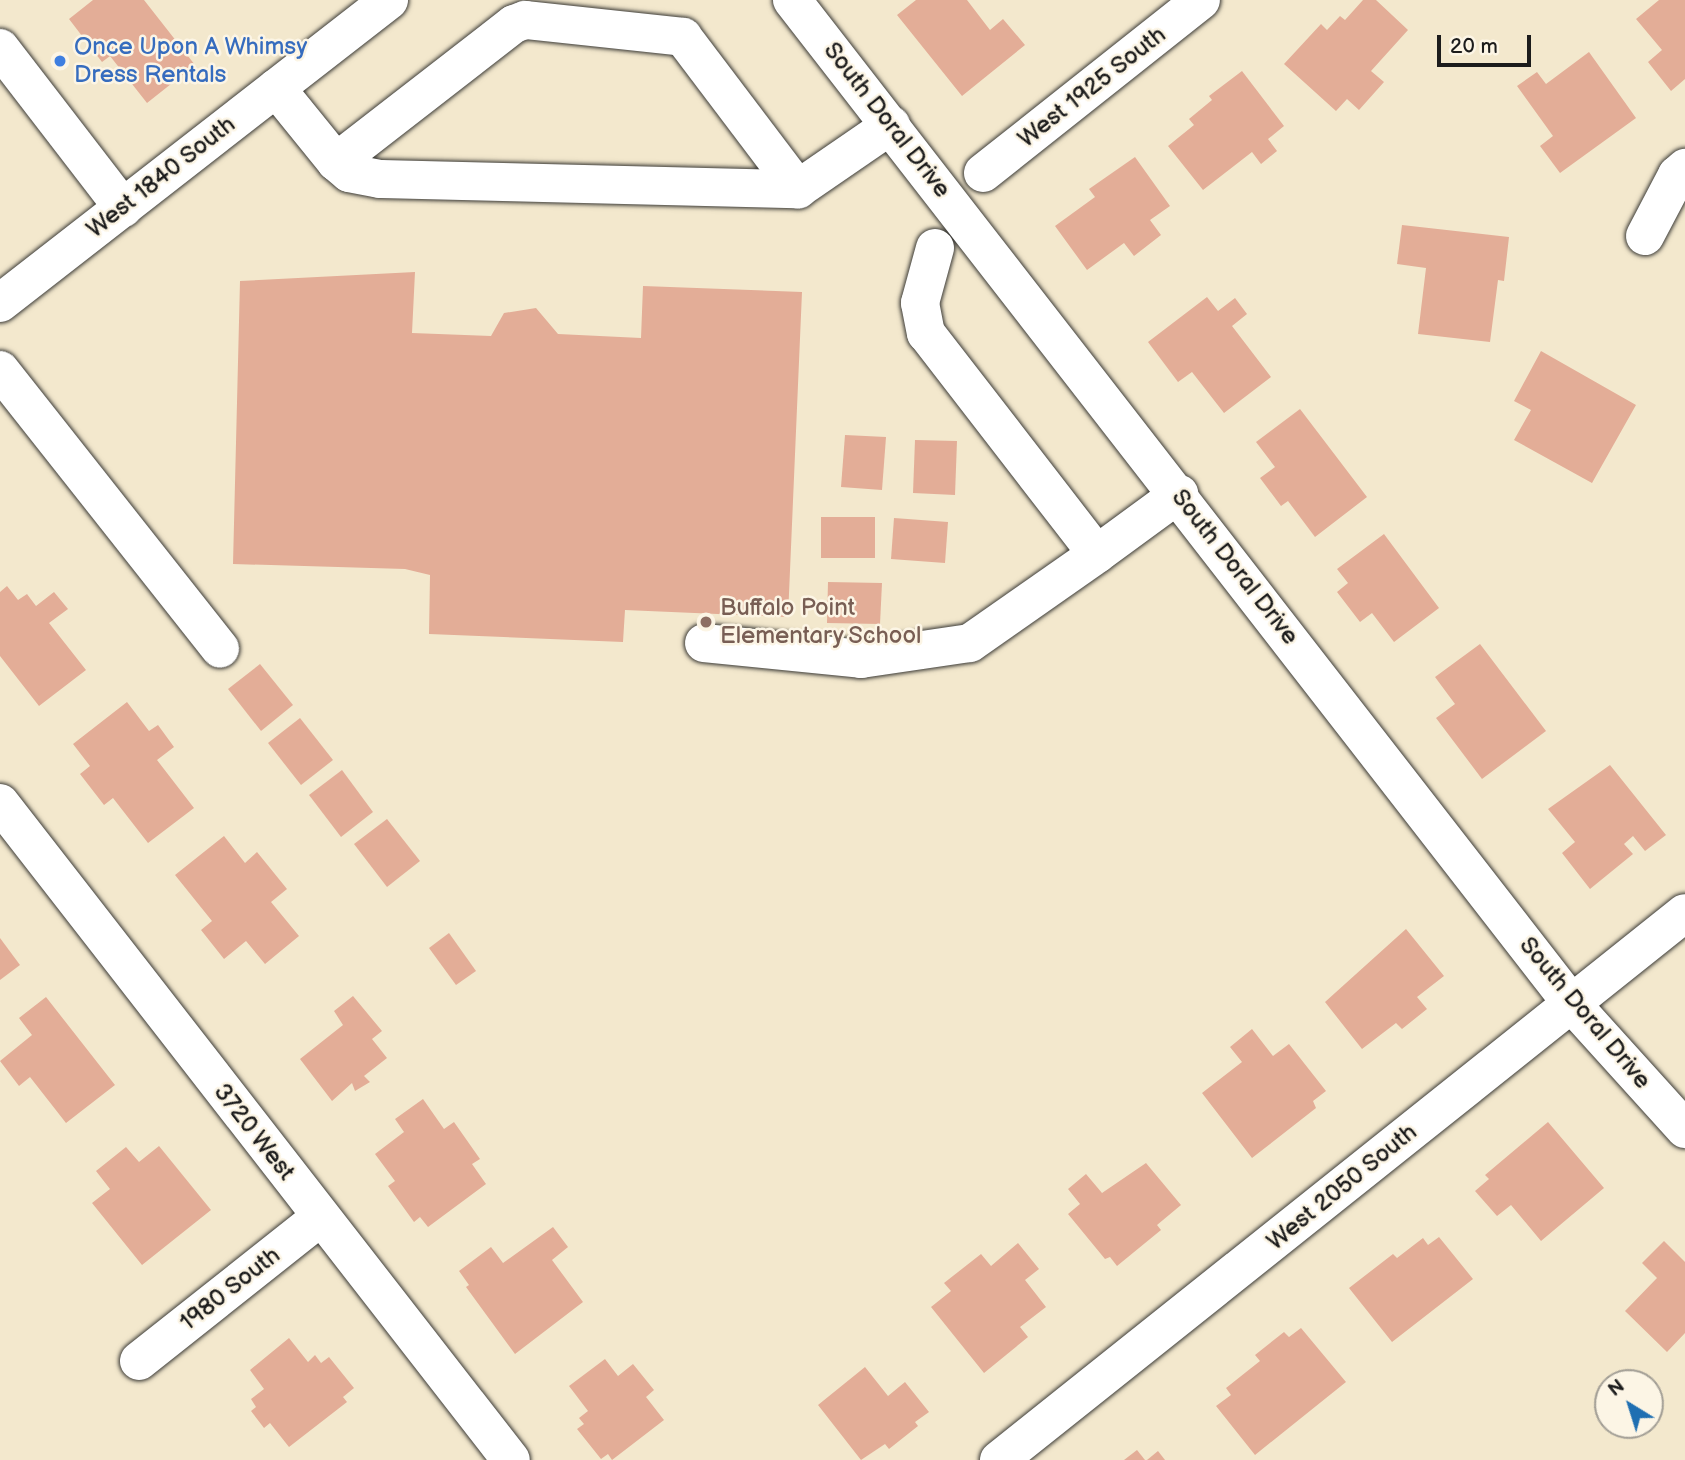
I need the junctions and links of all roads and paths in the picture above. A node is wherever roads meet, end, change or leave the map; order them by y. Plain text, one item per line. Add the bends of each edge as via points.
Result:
1 (389, 0) edge
2 (792, 0) edge
3 (1201, 0) edge
4 (0, 48) edge
5 (276, 88) junction
6 (891, 125) junction
7 (336, 162) junction
8 (1685, 168) edge
9 (983, 173) dead end
10 (798, 188) junction
11 (122, 208) junction
12 (1645, 236) dead end
13 (935, 248) dead end
14 (0, 303) edge
15 (0, 370) edge
16 (1179, 494) junction
17 (1097, 554) junction
18 (704, 643) dead end
19 (220, 649) dead end
20 (0, 803) edge
21 (1685, 913) edge
22 (1571, 1003) junction
23 (1685, 1129) edge
24 (321, 1217) junction
25 (139, 1361) dead end
26 (511, 1460) edge
27 (999, 1460) edge

1 - 5 street, West 1840 South
2 - 6 street, South Doral Drive
3 - 9 street, West 1925 South
4 - 11 street
5 - 7 street
5 - 11 street, West 1840 South
6 - 10 street
6 - 16 street, South Doral Drive
7 - 10 street via 349,173 380,178
7 - 10 street via 525,20 683,37
8 - 12 street
11 - 14 street, West 1840 South
13 - 17 street via 920,303 926,333
15 - 19 street
16 - 17 street
16 - 22 street, South Doral Drive
17 - 18 street via 970,643 861,659
20 - 24 street, 3720 West
21 - 22 street, West 2050 South
22 - 23 street, South Doral Drive
22 - 27 street, West 2050 South
24 - 25 street, 1980 South
24 - 26 street, 3720 West

